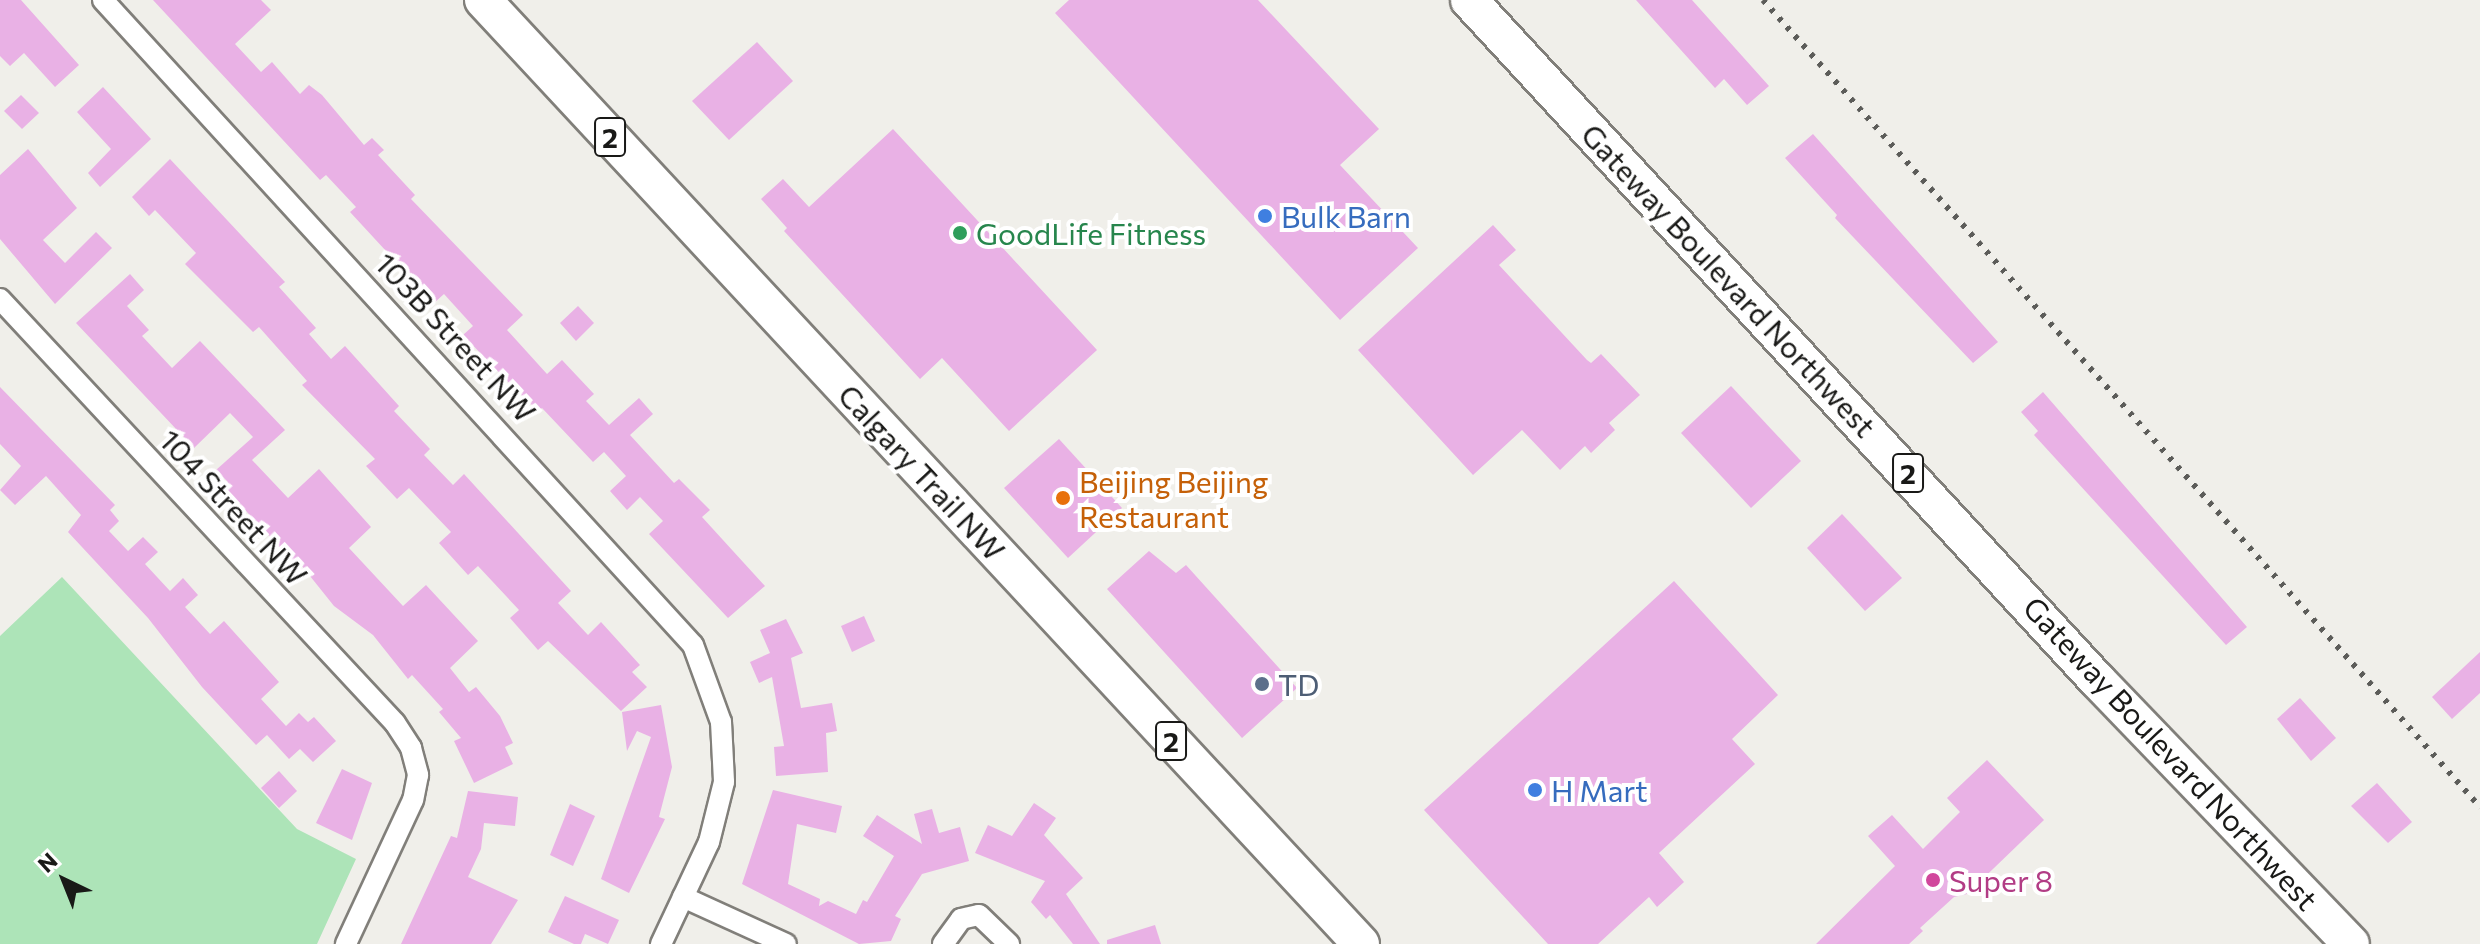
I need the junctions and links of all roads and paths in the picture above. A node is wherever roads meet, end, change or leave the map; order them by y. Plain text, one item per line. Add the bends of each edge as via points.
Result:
1 (103, 0) edge
2 (483, 0) edge
3 (1469, 0) edge
4 (0, 299) edge
5 (683, 897) junction
6 (346, 944) edge
7 (661, 944) edge
8 (786, 944) edge
9 (943, 944) edge
10 (1009, 944) edge
11 (1361, 944) edge
12 (2351, 944) edge

1 - 5 street, 103B Street NW via 671,614 703,662 724,739 724,782 716,825
2 - 11 highway, Calgary Trail NW / 2
3 - 12 highway, Gateway Boulevard Northwest / 2 via 2097,680
4 - 6 street, 104 Street NW via 395,723 417,762 413,800
5 - 7 street, 103B Street NW
5 - 8 street
9 - 10 street via 961,919 979,915

